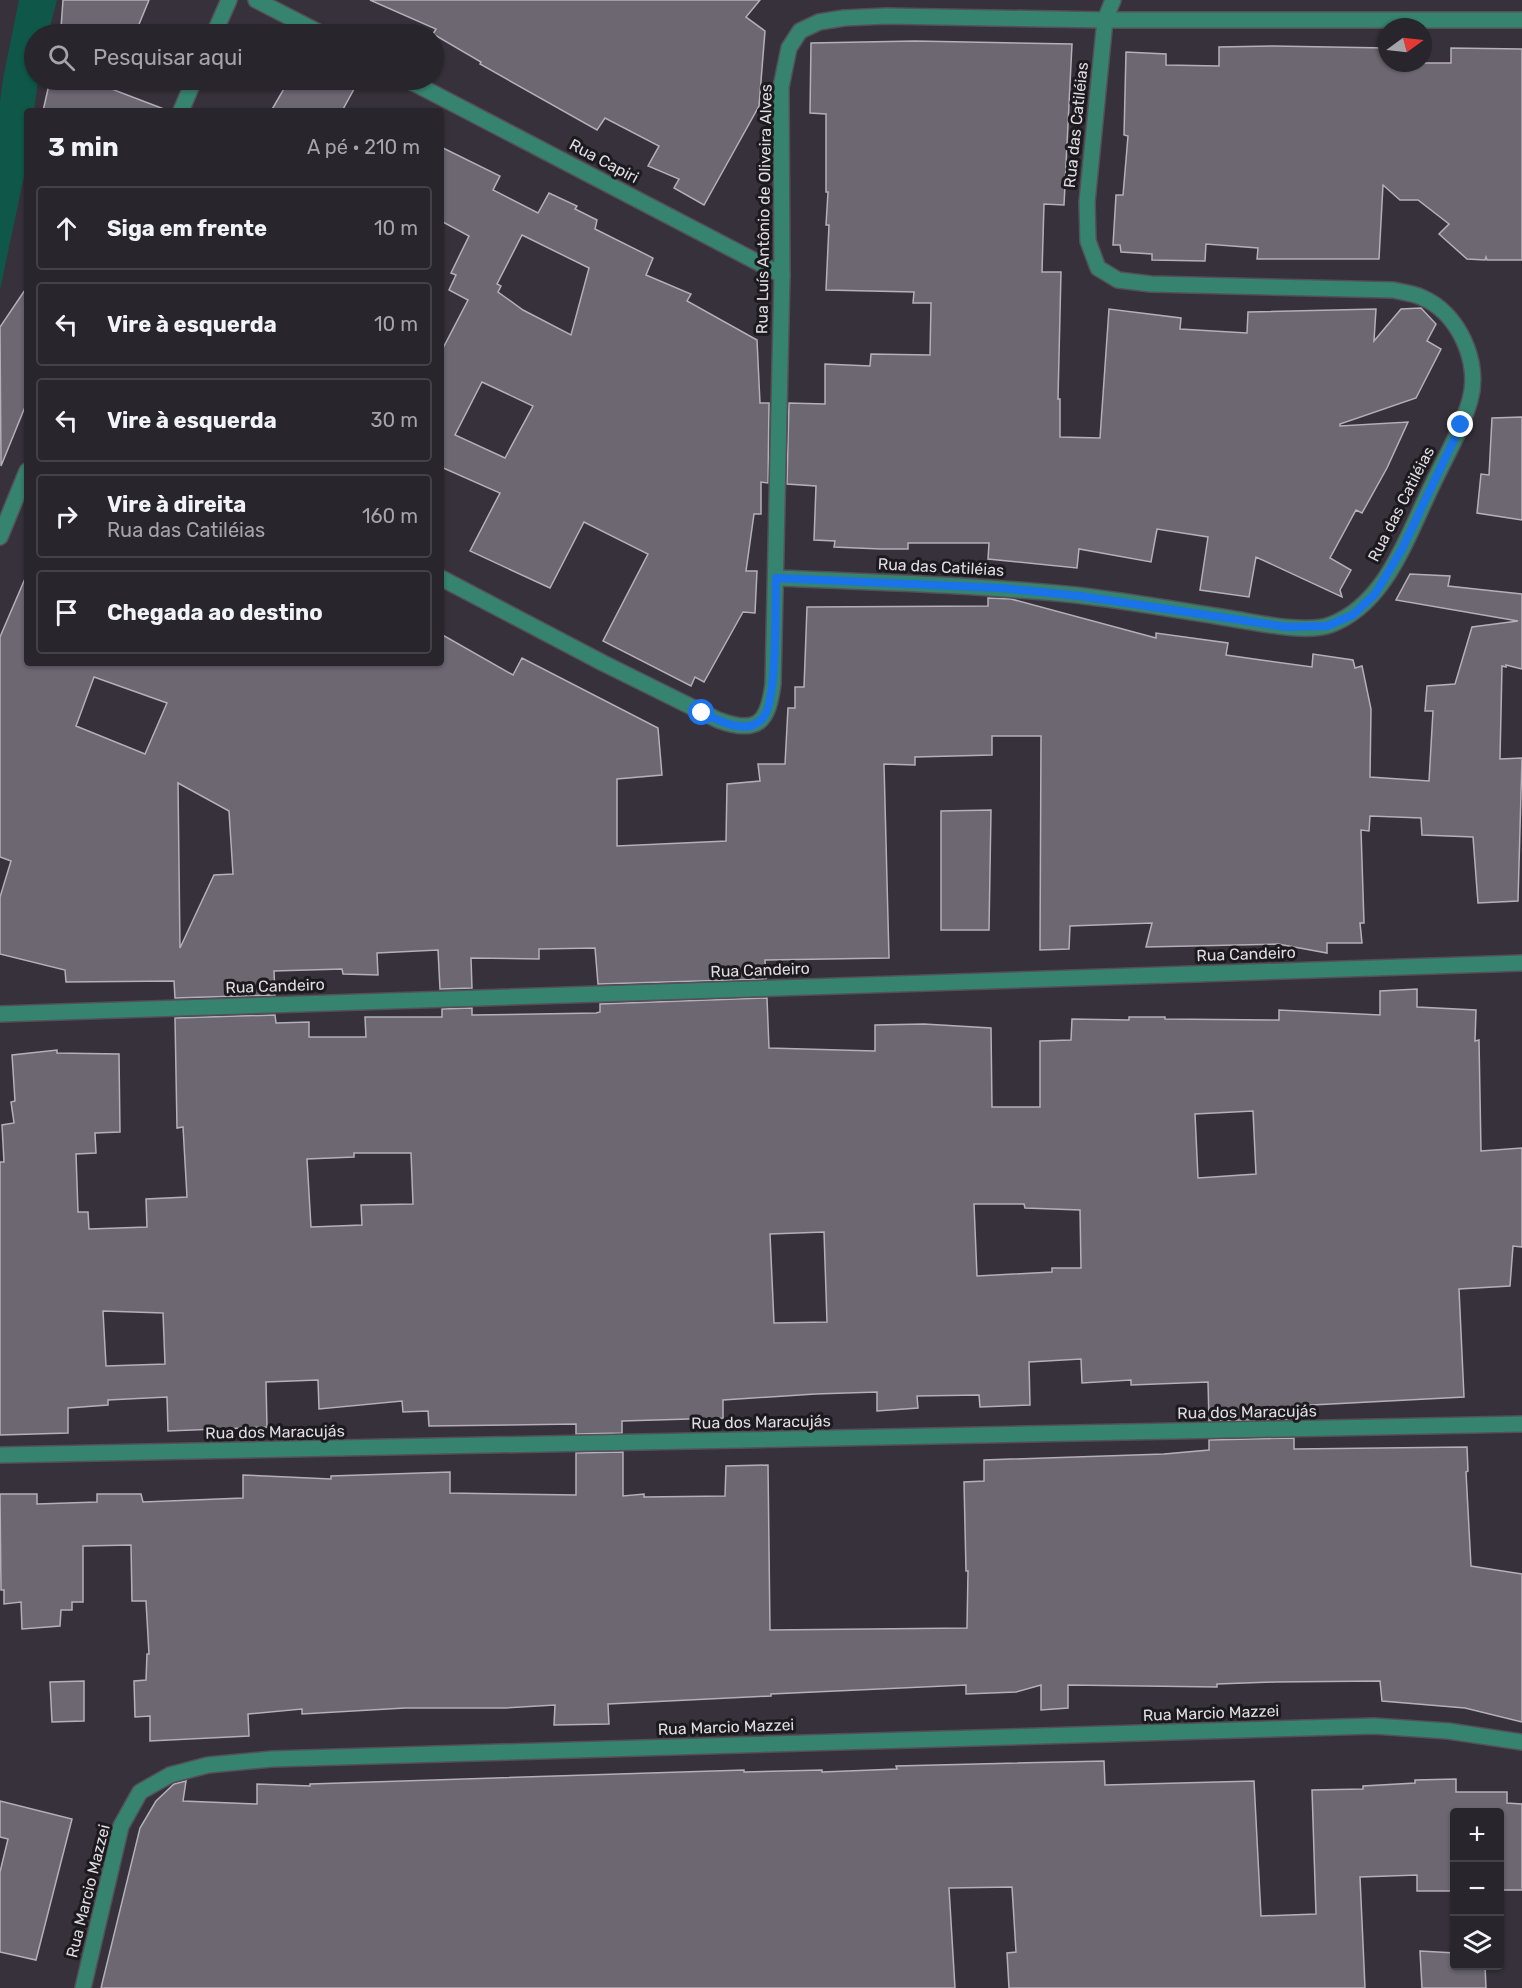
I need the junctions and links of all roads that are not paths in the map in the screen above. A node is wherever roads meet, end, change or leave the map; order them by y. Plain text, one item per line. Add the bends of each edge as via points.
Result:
1 (229, 0) edge
2 (256, 0) edge
3 (1113, 0) edge
4 (1105, 20) junction
5 (1522, 20) edge
6 (218, 24) edge
7 (303, 24) edge
8 (190, 90) edge
9 (427, 90) edge
10 (182, 108) edge
11 (782, 275) junction
12 (24, 478) edge
13 (0, 537) edge
14 (776, 578) junction
15 (444, 580) edge
16 (1522, 963) edge
17 (0, 1014) edge
18 (1522, 1424) edge
19 (0, 1455) edge
20 (1522, 1742) edge
21 (83, 1988) edge

1 - 6 street
2 - 7 street
3 - 4 street, Rua das Catiléias
4 - 5 street, Rua Luís Antônio de Oliveira Alves
4 - 11 street, Rua Luís Antônio de Oliveira Alves via 886,16 819,22 800,31 789,48 781,87
4 - 14 street, Rua das Catiléias via 1087,202 1088,241 1098,268 1118,280 1151,284 1393,290 1422,297 1446,313 1464,337 1472,365 1471,397 1402,549 1375,594 1353,615 1327,626 1287,627 1000,588
8 - 10 street
9 - 11 street, Rua Capiri
11 - 14 street, Rua Luís Antônio de Oliveira Alves
12 - 13 street
14 - 15 street, Rua Luís Antônio de Oliveira Alves via 770,707 762,720 748,726 734,726 702,713
16 - 17 street, Rua Candeiro
18 - 19 street, Rua dos Maracujás
20 - 21 street, Rua Marcio Mazzei via 1374,1726 272,1759 208,1765 170,1775 140,1792 121,1826

